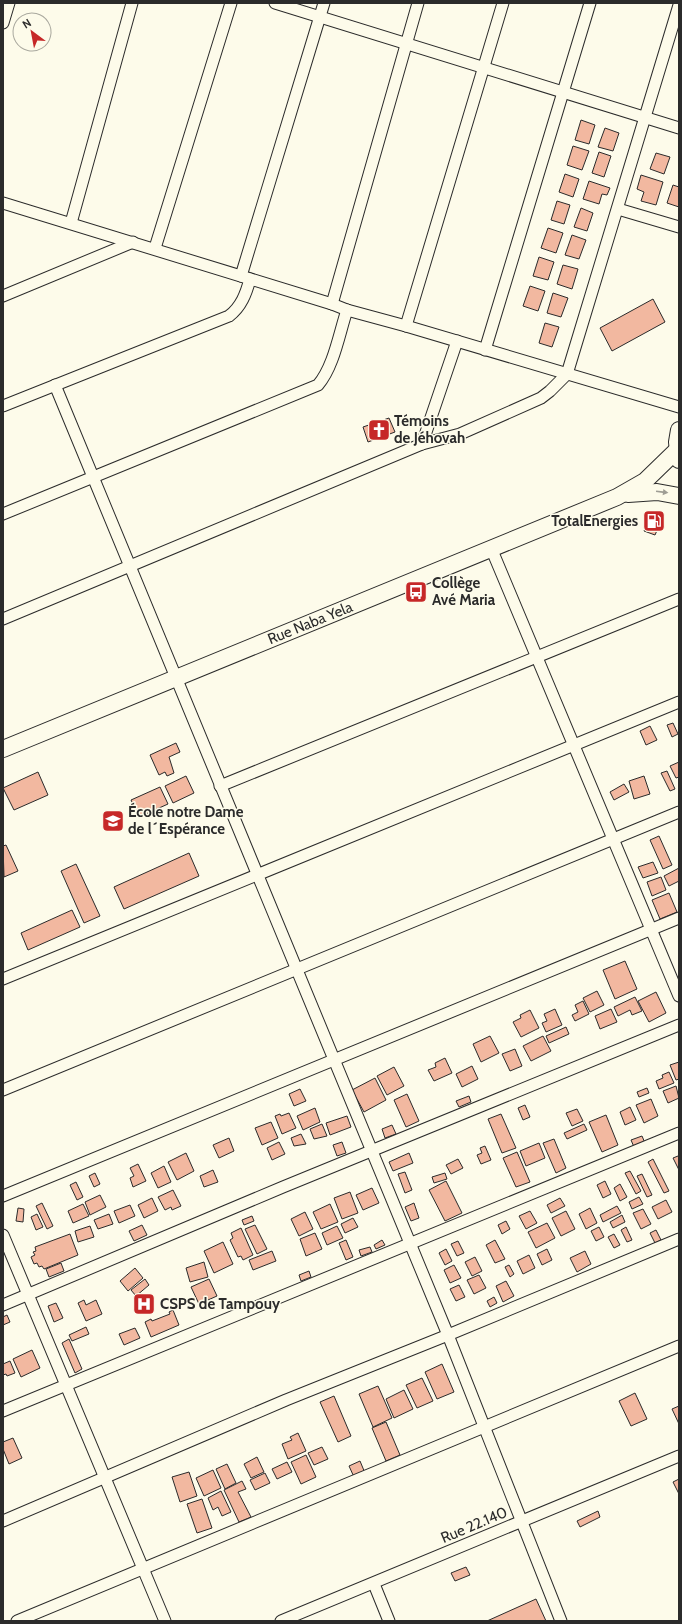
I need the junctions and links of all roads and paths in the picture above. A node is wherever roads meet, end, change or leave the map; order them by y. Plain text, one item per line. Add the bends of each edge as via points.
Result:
1 (9, 3) edge
2 (132, 3) edge
3 (230, 3) edge
4 (275, 3) edge
5 (324, 3) edge
6 (418, 3) edge
7 (503, 3) edge
8 (590, 3) edge
9 (679, 5) edge
10 (320, 17) junction
11 (3, 23) edge
12 (406, 44) junction
13 (484, 68) junction
14 (563, 92) junction
15 (645, 117) junction
16 (679, 128) edge
17 (3, 203) edge
18 (618, 209) junction
19 (71, 223) junction
20 (679, 227) edge
21 (133, 242) junction
22 (155, 248) junction
23 (246, 278) junction
24 (3, 296) edge
25 (332, 304) junction
26 (347, 310) junction
27 (406, 326) junction
28 (457, 341) junction
29 (485, 350) junction
30 (567, 374) junction
31 (55, 385) junction
32 (3, 406) edge
33 (679, 407) edge
34 (679, 430) edge
35 (422, 444) junction
36 (678, 455) edge
37 (93, 477) junction
38 (679, 496) edge
39 (617, 497) junction
40 (3, 514) edge
41 (491, 548) junction
42 (130, 567) junction
43 (679, 599) edge
44 (3, 619) edge
45 (536, 656) junction
46 (176, 678) junction
47 (679, 702) edge
48 (574, 744) junction
49 (3, 749) edge
50 (220, 786) junction
51 (679, 812) edge
52 (614, 838) junction
53 (257, 875) junction
54 (679, 918) edge
55 (651, 930) junction
56 (296, 969) junction
57 (3, 979) edge
58 (679, 996) edge
59 (679, 1025) edge
60 (334, 1060) junction
61 (3, 1090) edge
62 (679, 1133) edge
63 (372, 1151) junction
64 (3, 1196) edge
65 (3, 1235) edge
66 (679, 1239) edge
67 (409, 1243) junction
68 (28, 1295) junction
69 (3, 1305) edge
70 (448, 1335) junction
71 (679, 1346) edge
72 (65, 1385) junction
73 (3, 1411) edge
74 (485, 1426) junction
75 (679, 1456) edge
76 (104, 1478) junction
77 (3, 1521) edge
78 (522, 1521) junction
79 (144, 1567) junction
80 (374, 1584) junction
81 (17, 1621) edge
82 (165, 1621) edge
83 (282, 1621) edge
84 (389, 1621) edge
85 (561, 1621) edge

1 - 11 street
2 - 19 street
3 - 22 street
4 - 10 street
5 - 10 street
6 - 12 street
7 - 13 street
8 - 14 street
9 - 15 street
10 - 12 street
10 - 23 street
12 - 13 street
12 - 25 street
13 - 14 street
13 - 27 street
14 - 15 street
14 - 29 street
15 - 16 street
15 - 18 street
17 - 19 street
18 - 20 street
18 - 30 street
19 - 21 street
21 - 22 street
21 - 24 street
22 - 23 street
23 - 25 street
23 - 31 street via 247,291 236,310 229,316
25 - 26 street
26 - 27 street
26 - 37 street via 332,357 318,385
27 - 28 street
28 - 29 street
28 - 35 street
29 - 30 street
30 - 33 street
30 - 35 street via 541,398 460,434
31 - 32 street
31 - 37 street
34 - 36 street
35 - 42 street
36 - 39 street via 645,481
37 - 40 street
37 - 42 street
39 -> 38 street via 639,492
39 - 41 street, Rue Naba Yela
41 - 45 street
41 - 46 street, Rue Naba Yela
42 - 44 street
42 - 46 street
43 - 45 street
45 - 48 street
45 - 50 street
46 - 49 street, Rue Naba Yela
46 - 50 street
47 - 48 street
48 - 52 street
48 - 53 street
50 - 53 street
51 - 52 street
52 - 55 street
52 - 56 street
53 - 56 street
53 - 57 street
54 - 55 street
55 - 58 street
55 - 60 street
56 - 60 street
56 - 61 street
59 - 63 street
60 - 63 street
60 - 64 street
62 - 67 street
63 - 67 street
63 - 68 street
65 - 68 street
66 - 70 street
67 - 70 street
67 - 72 street
68 - 69 street
68 - 72 street
70 - 74 street
70 - 76 street via 286,1400
71 - 74 street
72 - 73 street
72 - 76 street
74 - 78 street
74 - 79 street
75 - 78 street, Rue 22.140
76 - 77 street
76 - 79 street
78 - 80 street, Rue 22.140
78 - 85 street
79 - 81 street
79 - 82 street
80 - 83 street, Rue 22.140
80 - 84 street

